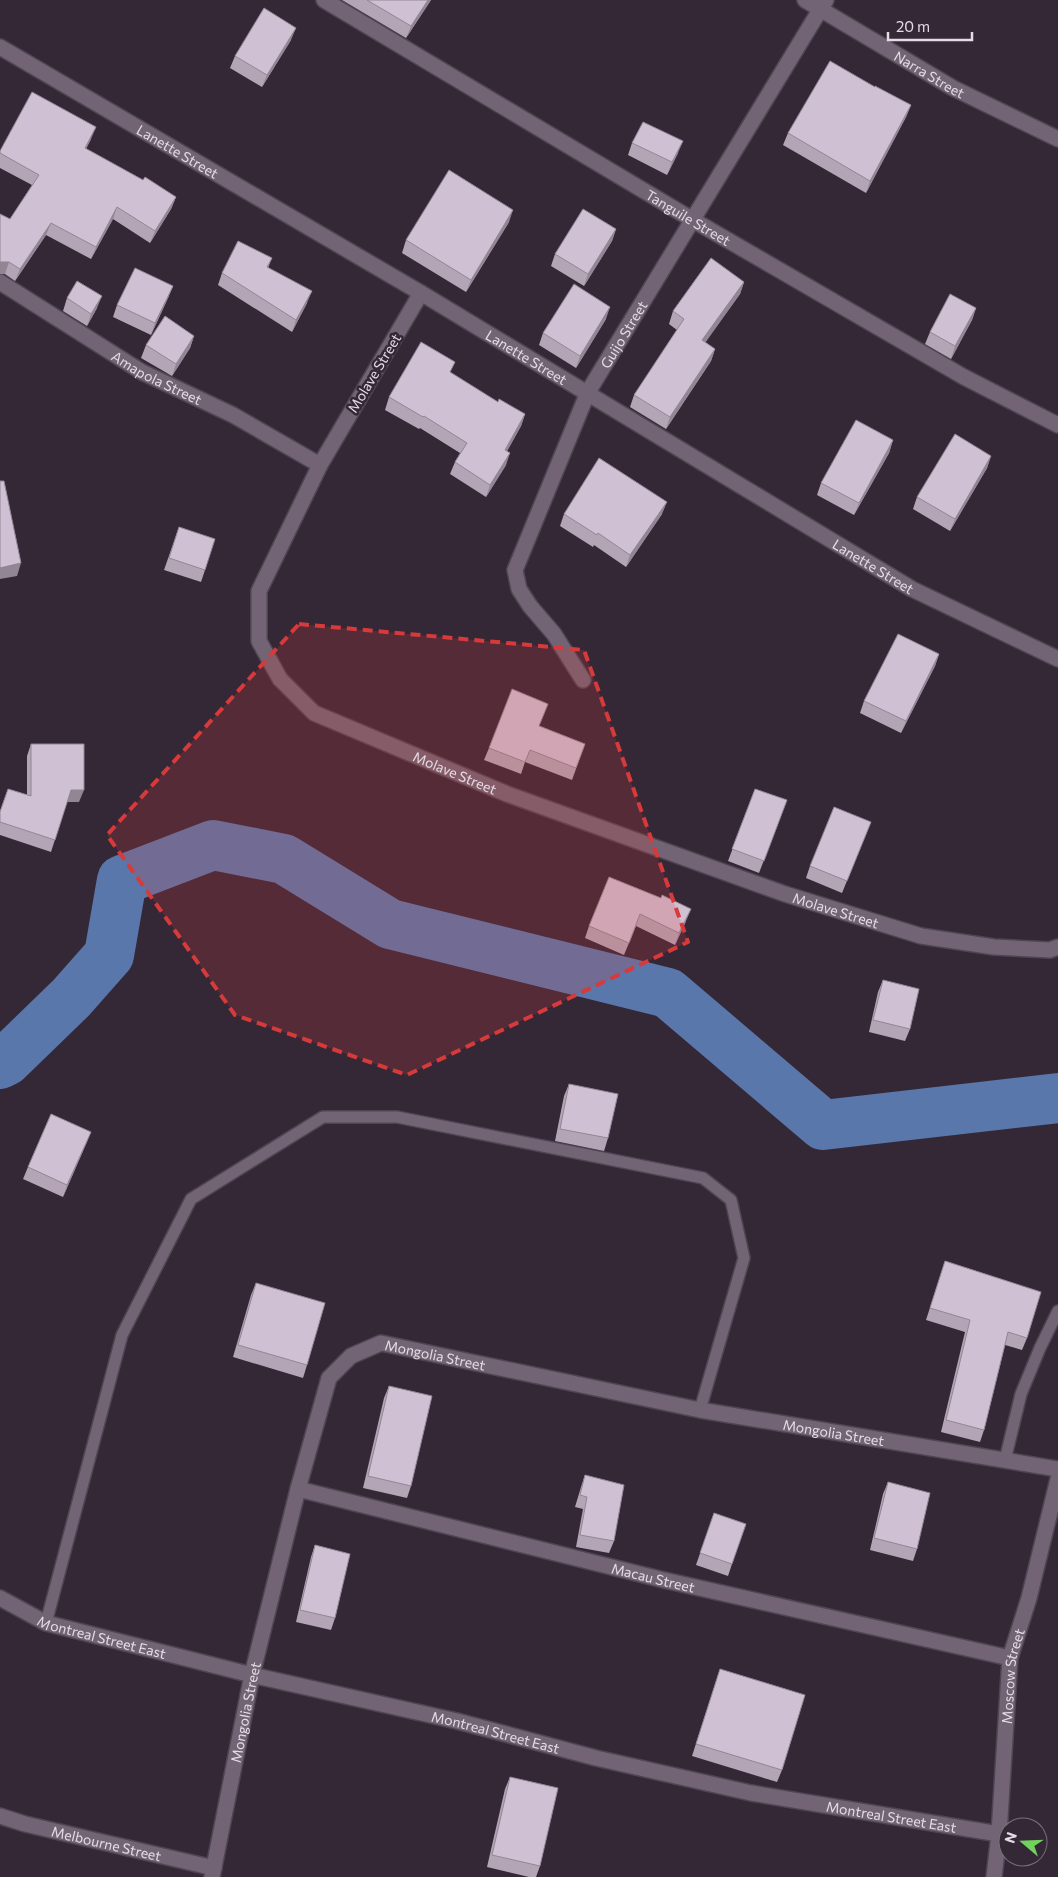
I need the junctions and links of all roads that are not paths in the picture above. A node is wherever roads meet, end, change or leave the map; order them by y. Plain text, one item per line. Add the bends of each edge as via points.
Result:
1 (324, 0) edge
2 (805, 0) edge
3 (823, 5) edge
4 (0, 47) edge
5 (1058, 139) edge
6 (693, 220) junction
7 (0, 282) edge
8 (421, 293) junction
9 (588, 392) junction
10 (1058, 425) edge
11 (320, 465) junction
12 (1058, 660) edge
13 (583, 680) dead end
14 (1058, 947) edge
15 (1058, 1311) edge
16 (700, 1410) junction
17 (1005, 1460) junction
18 (1058, 1470) edge
19 (1058, 1479) edge
20 (298, 1489) junction
21 (0, 1598) edge
22 (46, 1622) junction
23 (1010, 1658) junction
24 (252, 1675) junction
25 (0, 1816) edge
26 (1000, 1817) edge
27 (998, 1834) edge
28 (998, 1843) edge
29 (213, 1872) edge
30 (994, 1877) edge

1 - 6 street, Tanguile Street
2 - 3 street, Narra Street
3 - 5 street, Narra Street via 953,88
3 - 6 street, Guijo Street
4 - 8 street, Lanette Street
6 - 9 street, Guijo Street
6 - 10 street, Tanguile Street via 964,378
7 - 11 street, Amapola Street via 142,372 233,415
8 - 9 street, Lanette Street
8 - 11 street, Molave Street
9 - 12 street, Lanette Street via 912,589
9 - 13 street, Guijo Street via 515,570 519,589 554,634
11 - 14 street, Molave Street via 259,591 259,641 280,679 314,713 507,794 794,897 921,936 994,947 1050,950
15 - 17 lane via 1021,1394
16 - 17 street, Mongolia Street
16 - 20 street, Mongolia Street via 381,1343 351,1356 329,1378
16 - 22 lane via 744,1258 731,1200 703,1178 397,1117 323,1117 190,1200 122,1335
17 - 18 street, Mongolia Street
19 - 23 street, Moscow Street via 1029,1598
20 - 23 street, Macau Street via 664,1580
20 - 24 street, Mongolia Street
21 - 22 street, Montreal Street East
22 - 24 street, Montreal Street East
23 - 26 street, Moscow Street
24 - 27 street, Montreal Street East via 752,1794
24 - 29 street, Mongolia Street
25 - 29 street, Melbourne Street
28 - 30 street, Moscow Street

